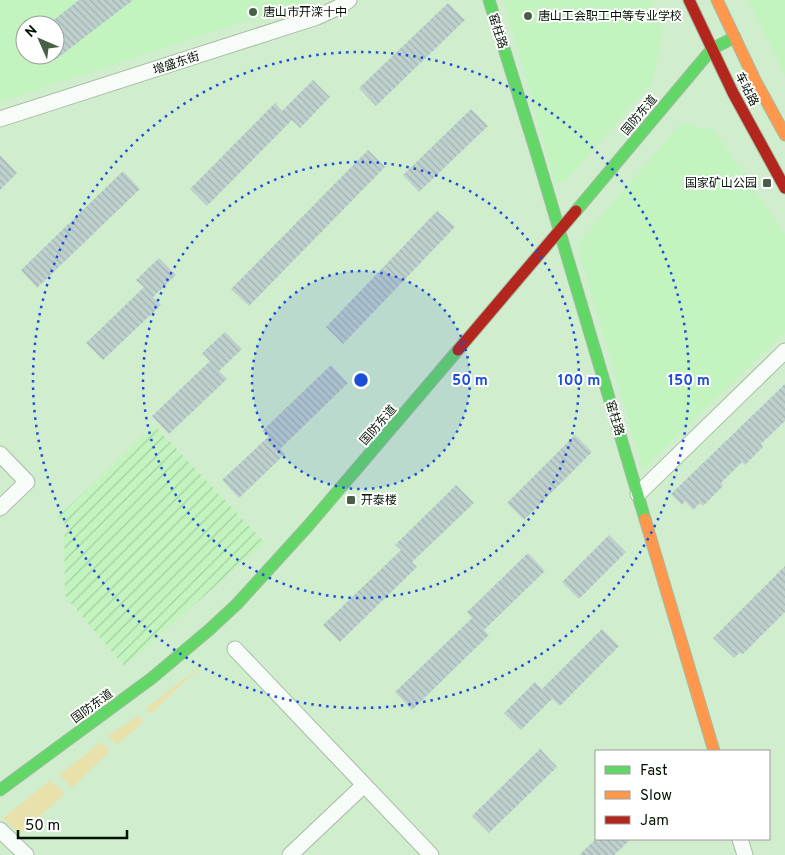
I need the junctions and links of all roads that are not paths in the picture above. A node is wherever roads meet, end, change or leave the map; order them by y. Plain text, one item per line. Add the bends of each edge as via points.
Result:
1 (349, 0) edge
2 (488, 0) edge
3 (690, 0) edge
4 (717, 0) edge
5 (735, 37) junction
6 (712, 49) junction
7 (0, 119) edge
8 (785, 135) edge
9 (785, 188) edge
10 (560, 231) junction
11 (785, 351) edge
12 (0, 454) edge
13 (638, 494) junction
14 (0, 508) edge
15 (235, 649) dead end
16 (714, 750) edge
17 (364, 785) junction
18 (0, 790) edge
19 (0, 830) edge
20 (740, 840) edge
21 (26, 855) edge
22 (290, 855) edge
23 (431, 855) edge
24 (745, 855) edge

1 - 7 street, 增盛东街 via 317,17
2 - 10 street, 窑柱路
3 - 6 street, 车站路
4 - 5 street, 车站路
5 - 6 street, 国防东道
5 - 8 street, 车站路
6 - 9 street, 车站路
6 - 10 street, 国防东道
10 - 13 street, 窑柱路
10 - 18 street, 国防东道 via 292,546 237,603 199,639 123,701
11 - 13 street
12 - 14 street via 27,482
13 - 16 street, 窑柱路
15 - 17 street
17 - 22 street
17 - 23 street
19 - 21 street
20 - 24 street

